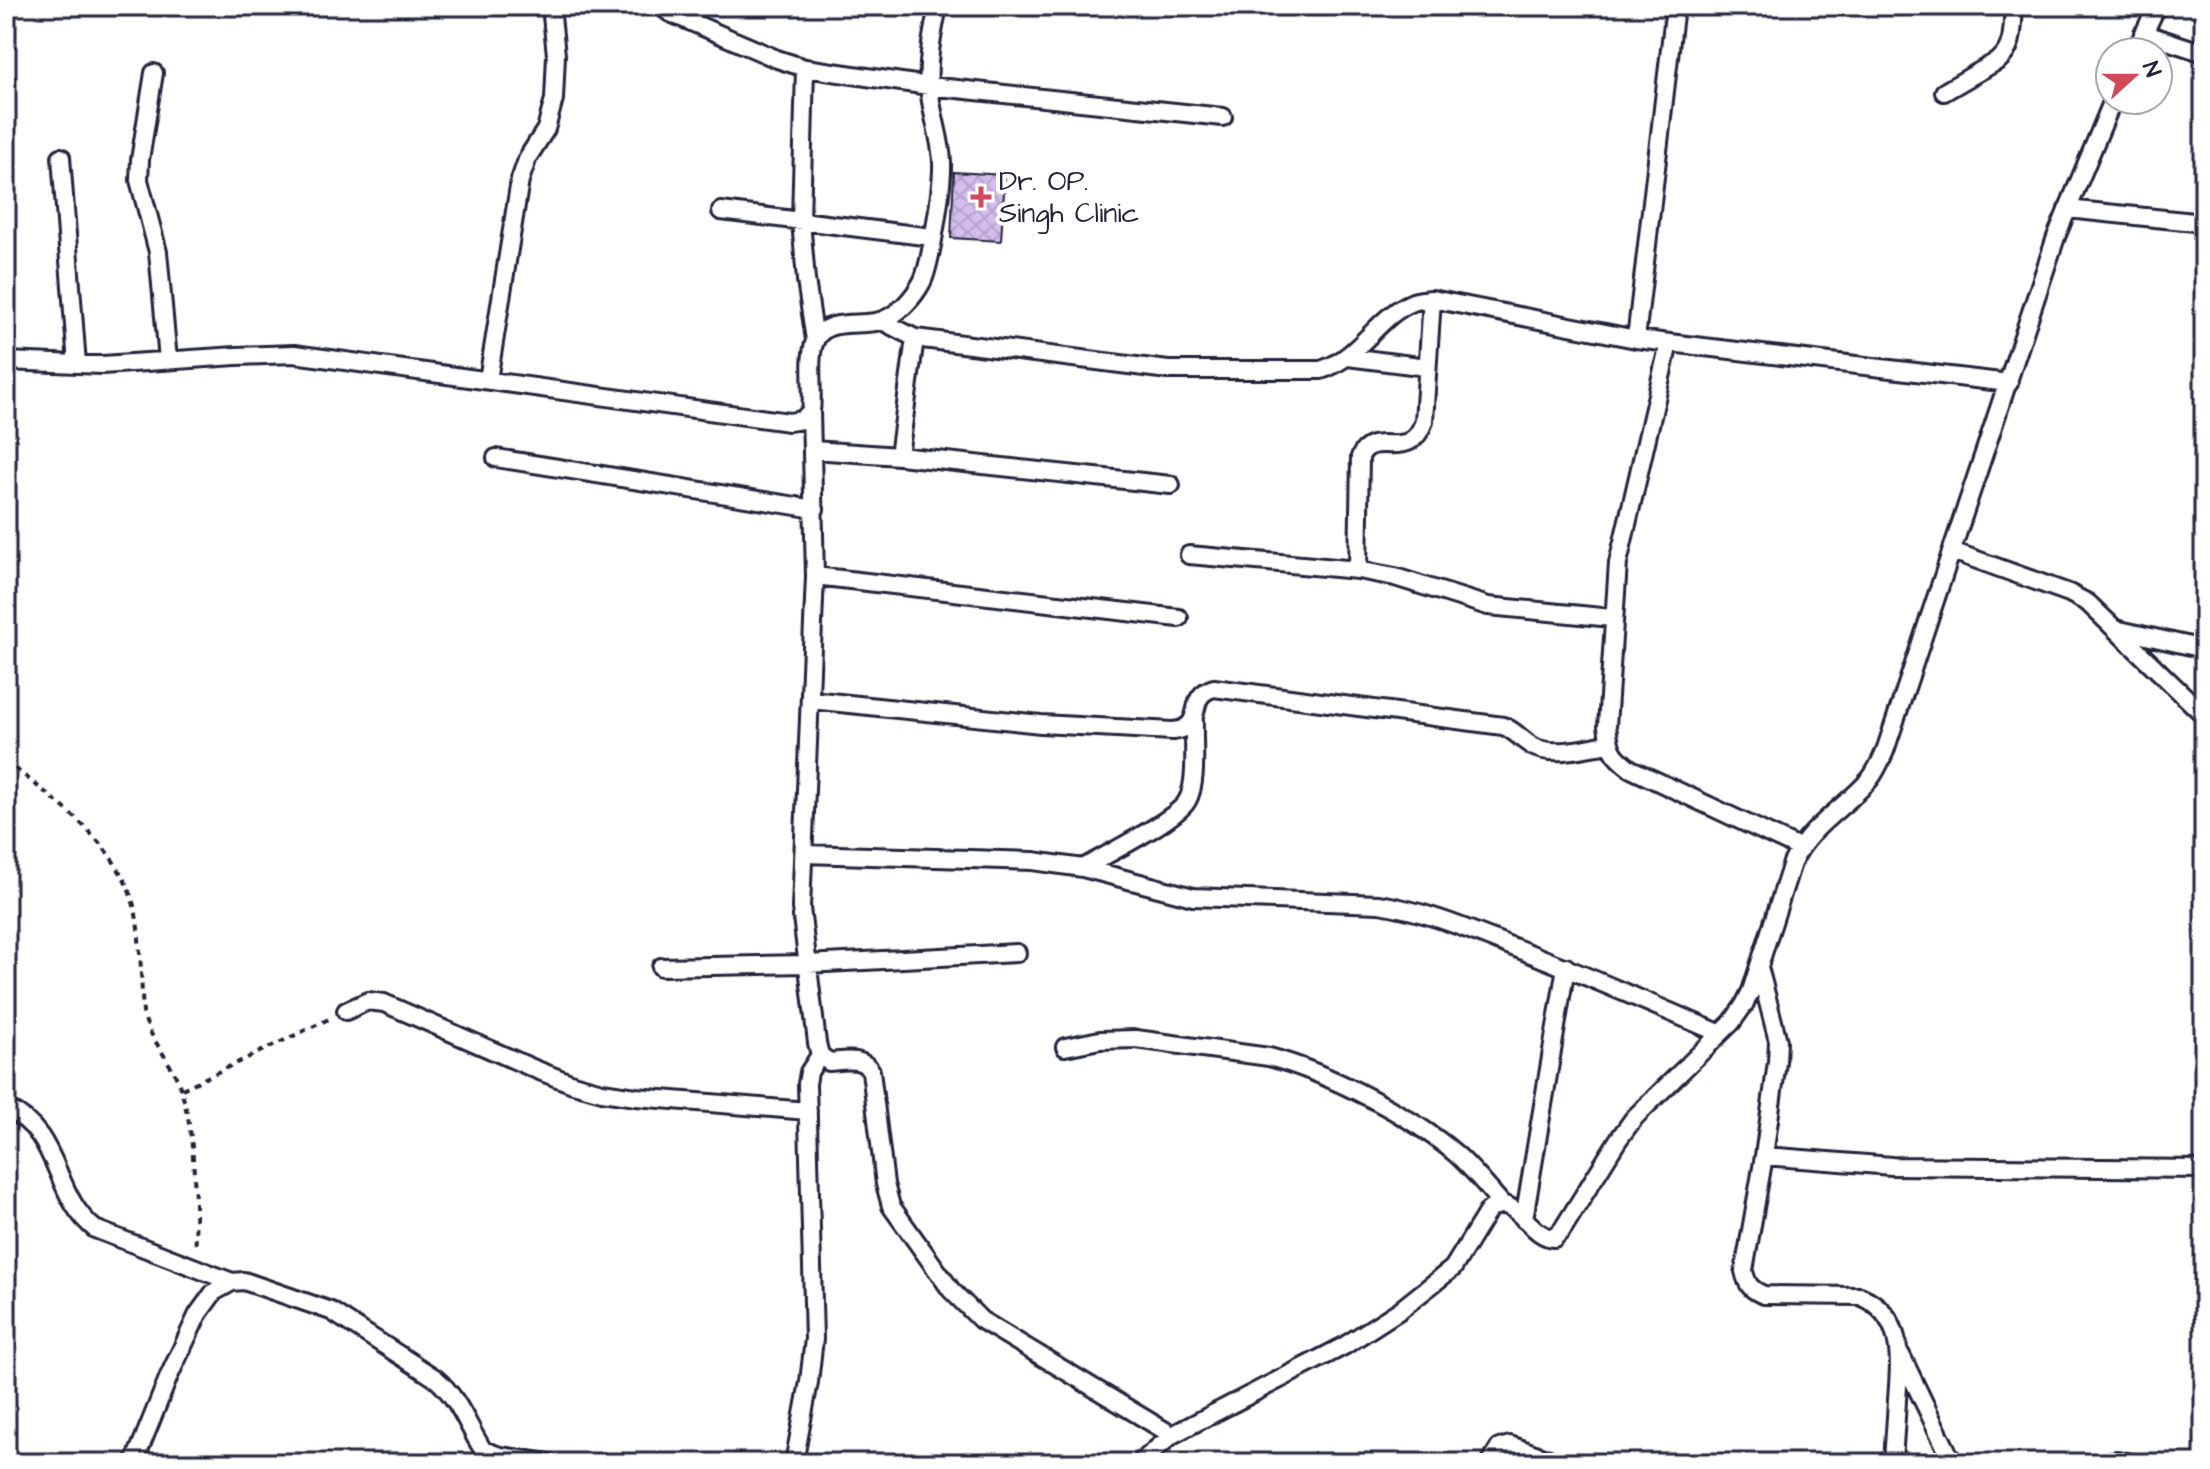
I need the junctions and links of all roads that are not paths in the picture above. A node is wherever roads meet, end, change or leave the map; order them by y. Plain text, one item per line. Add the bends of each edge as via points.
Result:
1 (551, 6) edge
2 (661, 6) edge
3 (938, 6) edge
4 (1675, 6) edge
5 (2014, 6) edge
6 (2157, 6) edge
7 (2143, 33) junction
8 (2142, 36) edge
9 (2204, 53) edge
10 (805, 68) junction
11 (154, 73) dead end
12 (929, 86) junction
13 (1944, 92) dead end
14 (2106, 116) edge
15 (1223, 117) dead end
16 (61, 157) dead end
17 (2067, 209) junction
18 (721, 211) dead end
19 (801, 221) junction
20 (2204, 223) edge
21 (932, 237) junction
22 (1432, 299) junction
23 (882, 321) junction
24 (915, 338) junction
25 (1636, 339) junction
26 (815, 340) junction
27 (1669, 343) junction
28 (1348, 357) junction
29 (168, 360) junction
30 (6, 361) edge
31 (77, 364) junction
32 (1427, 367) junction
33 (488, 380) junction
34 (2009, 383) junction
35 (811, 411) junction
36 (813, 450) junction
37 (899, 456) junction
38 (496, 458) dead end
39 (1171, 485) dead end
40 (815, 509) junction
41 (1952, 551) junction
42 (1189, 555) dead end
43 (1358, 570) junction
44 (815, 576) junction
45 (1179, 618) dead end
46 (1612, 618) junction
47 (2114, 628) junction
48 (2204, 649) edge
49 (811, 700) junction
50 (2204, 715) edge
51 (1194, 721) junction
52 (1609, 744) junction
53 (1799, 848) junction
54 (804, 854) junction
55 (1083, 868) junction
56 (1017, 953) dead end
57 (807, 964) junction
58 (1758, 966) junction
59 (661, 967) dead end
60 (1566, 967) junction
61 (346, 1011) road end
62 (1719, 1033) junction
63 (1065, 1047) dead end
64 (820, 1055) junction
65 (6, 1108) edge
66 (808, 1111) junction
67 (1764, 1156) junction
68 (2204, 1169) edge
69 (1502, 1204) junction
70 (1524, 1219) junction
71 (232, 1282) junction
72 (1900, 1354) junction
73 (1172, 1435) junction
74 (504, 1460) edge
75 (1953, 1462) edge
76 (134, 1463) edge
77 (549, 1463) edge
78 (794, 1463) edge
79 (1140, 1463) edge
80 (1490, 1463) edge
81 (1560, 1463) edge
82 (1893, 1463) edge
83 (2098, 1463) edge
84 (2131, 1463) edge

1 - 33 street via 554,99 546,129 520,180
2 - 10 street
3 - 12 street
4 - 25 street
5 - 13 street via 2006,54
6 - 7 street
7 - 8 street
7 - 9 street
10 - 12 street
10 - 19 street
11 - 29 street via 139,180 158,252
12 - 15 street
12 - 21 street via 942,162
14 - 17 street
16 - 31 street
17 - 20 street
17 - 34 street
18 - 19 street
19 - 21 street
19 - 26 street
21 - 23 street via 922,281 898,312
22 - 25 street
22 - 28 street via 1397,311
22 - 32 street
23 - 24 street
23 - 26 street via 835,326
24 - 28 street via 1168,370 1321,370
24 - 37 street
25 - 27 street
26 - 35 street
27 - 34 street
27 - 46 street via 1622,539
28 - 32 street
29 - 31 street
29 - 33 street via 294,354
30 - 31 street
32 - 43 street via 1421,432 1403,444 1371,444 1360,457
33 - 35 street via 789,422 802,420
34 - 41 street
35 - 36 street
36 - 37 street
36 - 40 street
37 - 39 street
38 - 40 street
40 - 44 street
41 - 47 street via 2079,598
41 - 53 street via 1879,766
42 - 43 street
43 - 46 street via 1488,606
44 - 45 street
44 - 49 street
46 - 52 street
47 - 48 street
47 - 50 street
49 - 51 street via 1041,724 1173,731
49 - 54 street
51 - 52 street via 1200,695 1223,689 1503,726 1538,749
51 - 55 street via 1187,801
52 - 53 street via 1614,756 1631,769
53 - 58 street
54 - 55 street via 1033,861
54 - 57 street via 801,908
55 - 60 street via 1193,897 1405,908
56 - 57 street
57 - 59 street
57 - 64 street
58 - 62 street via 1744,1005
58 - 67 street via 1778,1041
60 - 62 street
60 - 70 street
61 - 66 street via 368,1001 384,1003 537,1070 602,1092
62 - 70 street via 1634,1118 1554,1238 1538,1233
63 - 69 street via 1136,1039 1289,1063 1419,1126 1459,1157
64 - 66 street via 809,1072
64 - 73 street via 829,1062 867,1064 891,1206 966,1307
65 - 71 street via 29,1121 41,1136 83,1220 111,1236
66 - 78 street via 814,1339
67 - 68 street via 1892,1166
67 - 72 street via 1744,1271 1747,1283 1764,1295 1860,1296 1872,1301 1886,1315
69 - 70 street
69 - 73 street via 1488,1211 1453,1268 1378,1326
71 - 74 street via 256,1284 324,1307 422,1370 459,1404 483,1450
71 - 76 street via 214,1292 198,1314
72 - 75 street
72 - 82 street
73 - 79 street
74 - 77 street
80 - 81 street via 1499,1448 1510,1445
83 - 84 street

